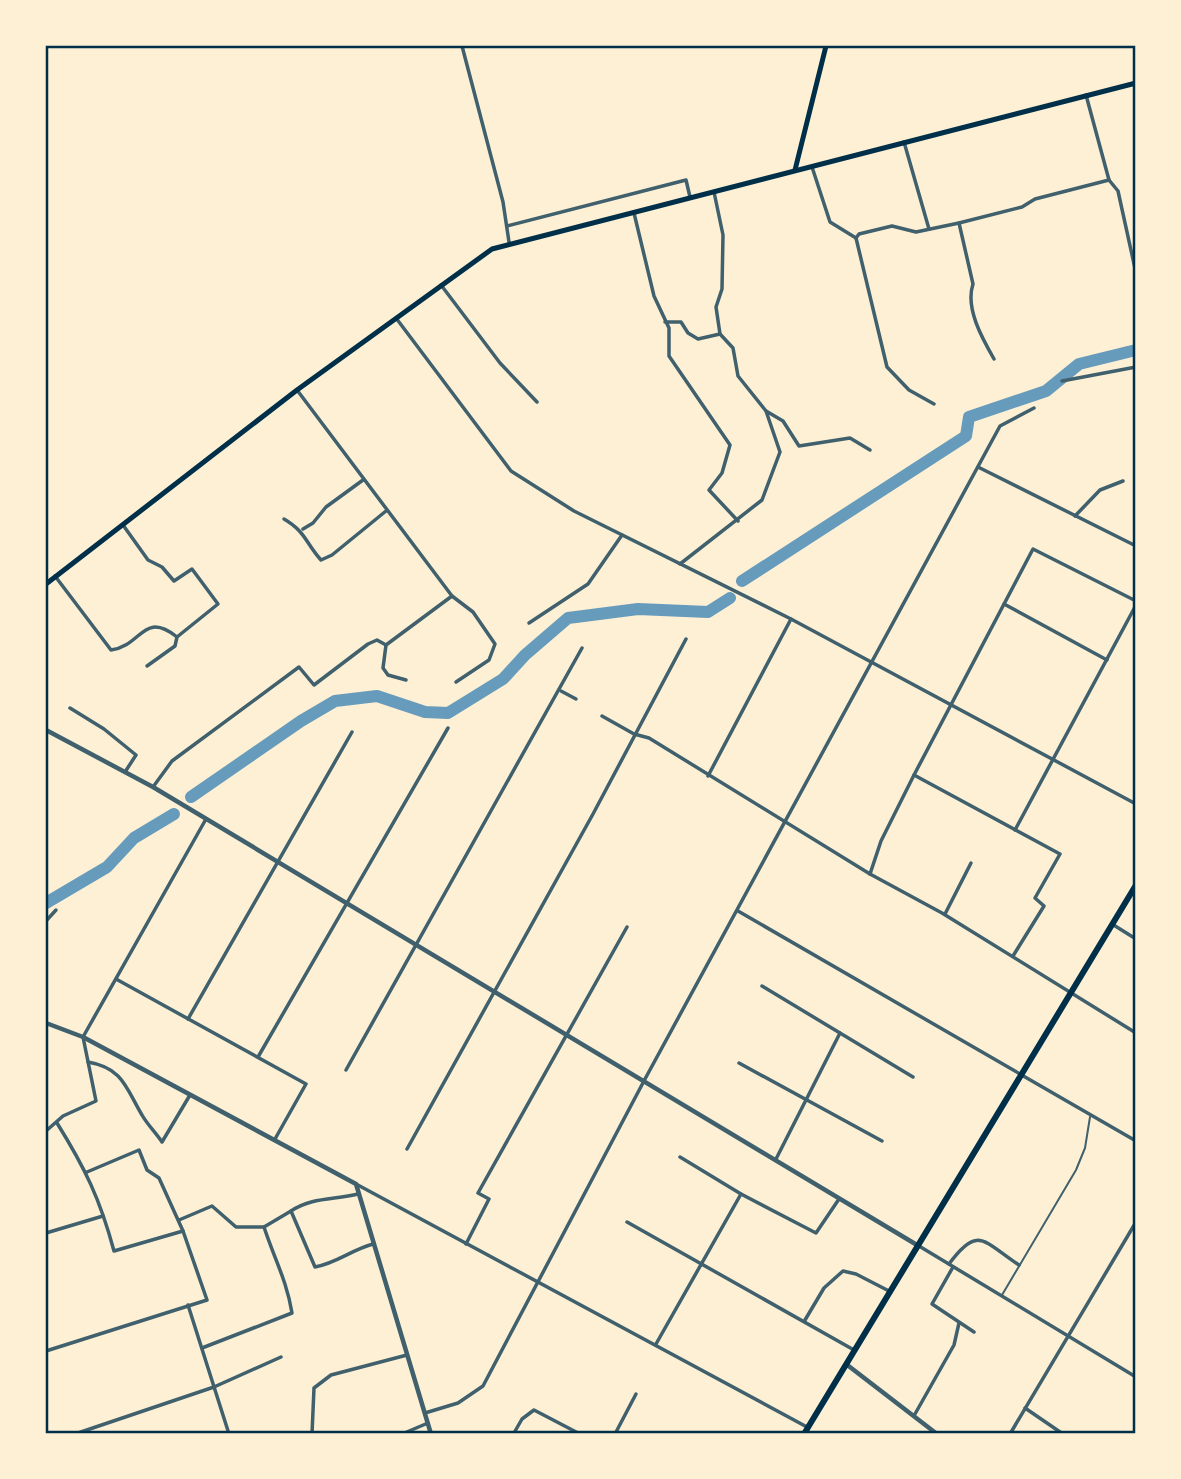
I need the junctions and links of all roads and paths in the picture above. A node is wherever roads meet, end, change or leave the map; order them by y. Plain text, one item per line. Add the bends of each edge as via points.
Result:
1 (462, 46) edge
2 (826, 46) edge
3 (1136, 83) edge
4 (1086, 95) junction
5 (904, 142) junction
6 (812, 165) junction
7 (795, 170) junction
8 (1109, 180) junction
9 (714, 191) junction
10 (690, 197) junction
11 (634, 211) junction
12 (959, 223) junction
13 (507, 226) junction
14 (929, 229) junction
15 (856, 239) junction
16 (509, 242) junction
17 (1136, 273) edge
18 (441, 285) junction
19 (396, 318) junction
20 (665, 322) junction
21 (720, 334) junction
22 (994, 359) dead end
23 (1135, 370) edge
24 (1062, 382) dead end
25 (297, 390) junction
26 (537, 402) dead end
27 (934, 404) dead end
28 (1034, 408) dead end
29 (766, 411) junction
30 (870, 450) dead end
31 (978, 467) junction
32 (363, 480) junction
33 (1123, 481) dead end
34 (386, 511) junction
35 (1075, 516) junction
36 (284, 519) dead end
37 (738, 521) junction
38 (123, 525) junction
39 (302, 530) junction
40 (622, 535) junction
41 (1136, 546) edge
42 (680, 564) junction
43 (55, 576) junction
44 (46, 584) edge
45 (452, 596) junction
46 (1136, 603) edge
47 (1004, 604) junction
48 (791, 619) junction
49 (529, 623) dead end
50 (177, 638) junction
51 (686, 639) dead end
52 (386, 645) junction
53 (582, 648) dead end
54 (1107, 660) junction
55 (872, 664) junction
56 (146, 666) dead end
57 (406, 680) dead end
58 (456, 682) dead end
59 (561, 691) junction
60 (576, 699) dead end
61 (950, 705) junction
62 (70, 708) dead end
63 (602, 716) dead end
64 (448, 728) dead end
65 (46, 730) edge
66 (352, 732) dead end
67 (634, 734) junction
68 (1054, 761) junction
69 (125, 772) junction
70 (914, 775) junction
71 (708, 776) junction
72 (153, 787) junction
73 (1136, 804) edge
74 (206, 819) junction
75 (786, 823) junction
76 (1015, 830) junction
77 (277, 861) junction
78 (971, 863) dead end
79 (870, 874) junction
80 (1136, 885) edge
81 (346, 903) junction
82 (56, 910) dead end
83 (738, 911) junction
84 (945, 914) junction
85 (46, 921) edge
86 (1112, 925) junction
87 (627, 927) dead end
88 (1136, 939) edge
89 (417, 945) junction
90 (1013, 957) junction
91 (116, 979) junction
92 (762, 986) dead end
93 (494, 991) junction
94 (1071, 993) junction
95 (188, 1019) junction
96 (46, 1023) edge
97 (566, 1033) junction
98 (840, 1033) junction
99 (1136, 1033) edge
100 (83, 1037) junction
101 (258, 1057) junction
102 (88, 1062) junction
103 (739, 1063) dead end
104 (346, 1070) dead end
105 (1020, 1076) junction
106 (913, 1077) dead end
107 (645, 1079) junction
108 (190, 1093) junction
109 (806, 1100) junction
110 (1090, 1116) junction
111 (57, 1122) junction
112 (46, 1130) edge
113 (275, 1139) junction
114 (882, 1141) dead end
115 (1136, 1141) edge
116 (407, 1149) dead end
117 (680, 1157) dead end
118 (776, 1159) junction
119 (87, 1172) junction
120 (356, 1184) junction
121 (358, 1194) junction
122 (741, 1194) junction
123 (839, 1199) junction
124 (291, 1211) junction
125 (104, 1215) junction
126 (179, 1221) junction
127 (627, 1222) dead end
128 (1136, 1222) edge
129 (264, 1227) junction
130 (183, 1231) junction
131 (46, 1233) edge
132 (373, 1244) junction
133 (466, 1244) junction
134 (917, 1245) junction
135 (701, 1262) junction
136 (1019, 1265) junction
137 (951, 1266) junction
138 (537, 1282) junction
139 (890, 1291) junction
140 (1001, 1296) junction
141 (188, 1305) junction
142 (805, 1320) junction
143 (959, 1323) junction
144 (974, 1332) dead end
145 (1067, 1335) junction
146 (656, 1344) junction
147 (202, 1348) junction
148 (854, 1350) junction
149 (46, 1351) edge
150 (407, 1355) junction
151 (281, 1357) dead end
152 (846, 1364) junction
153 (1136, 1377) edge
154 (214, 1387) junction
155 (636, 1394) dead end
156 (1025, 1408) junction
157 (425, 1413) junction
158 (915, 1414) junction
159 (428, 1423) junction
160 (806, 1430) edge
161 (75, 1433) edge
162 (229, 1433) edge
163 (312, 1433) edge
164 (402, 1433) edge
165 (431, 1433) edge
166 (514, 1433) edge
167 (580, 1433) edge
168 (615, 1433) edge
169 (935, 1433) edge
170 (1010, 1433) edge
171 (1063, 1433) edge

1 - 13 street
2 - 7 main road
3 - 4 main road
4 - 5 main road
4 - 8 street
5 - 6 main road
5 - 14 street
6 - 7 main road
6 - 15 street via 830,222
7 - 9 main road
8 - 12 street
8 - 17 street via 1118,191
9 - 10 main road
9 - 21 street via 723,235 722,289 716,307
10 - 11 main road
10 - 13 street via 686,180
11 - 16 main road
11 - 20 street via 654,296
12 - 14 street
12 - 22 street via 979,332
13 - 16 street
14 - 15 street via 916,232 892,226 859,234
15 - 27 street via 887,368 909,390
16 - 18 main road
18 - 19 main road
18 - 26 street via 500,363
19 - 25 main road
19 - 40 street via 512,471
20 - 21 street via 681,322 698,339
20 - 37 street via 669,356 730,446 722,473 709,489
21 - 29 street via 733,348 738,376
23 - 24 street
25 - 32 street
25 - 38 main road
28 - 31 street via 1000,426
29 - 30 street via 783,421 799,446 850,438
29 - 37 street via 779,444 779,457 762,499
31 - 35 street
31 - 55 street
32 - 34 street
32 - 39 street
33 - 35 street via 1100,490
34 - 39 street via 321,560
34 - 45 street
35 - 41 street
36 - 39 street
37 - 42 street
38 - 43 main road
38 - 50 street via 148,560 174,581 192,569 218,604
40 - 42 street
40 - 49 street via 588,584
42 - 48 street
43 - 44 main road
43 - 50 street via 111,650 121,649 150,627 159,626
45 - 52 street
45 - 58 street via 473,612 495,644 489,660
46 - 47 street via 1033,549
46 - 54 street
47 - 54 street
47 - 61 street
48 - 55 street
48 - 71 street
50 - 56 street via 175,646
51 - 67 street
52 - 57 street via 383,668 388,675
52 - 72 street via 377,640 368,644 314,685 299,667 172,761
53 - 59 street
54 - 68 street
55 - 61 street
55 - 75 street
59 - 60 street
59 - 89 street
61 - 68 street
61 - 70 street
62 - 69 street via 136,755
63 - 67 street
64 - 81 street
65 - 69 street
66 - 77 street
67 - 71 street via 649,738
67 - 93 street
68 - 73 street
68 - 76 street
69 - 72 street
70 - 76 street
70 - 79 street
71 - 75 street
72 - 74 street
74 - 77 street
74 - 91 street
75 - 79 street
75 - 83 street
76 - 90 street via 1060,854 1035,898 1044,906
77 - 81 street
77 - 95 street
78 - 84 street
79 - 84 street
80 - 86 highway
81 - 89 street
81 - 101 street
82 - 85 street
83 - 105 street
83 - 107 street
84 - 90 street
86 - 88 street
86 - 94 highway
87 - 97 street
89 - 93 street
89 - 104 street
90 - 94 street
91 - 95 street
91 - 100 street
92 - 98 street
93 - 97 street
93 - 116 street
94 - 99 street
94 - 105 highway
95 - 101 street
96 - 100 street
97 - 107 street
97 - 133 street via 478,1193 489,1199
98 - 106 street
98 - 109 street
100 - 102 street
100 - 108 street
101 - 113 street via 306,1084
102 - 108 street via 105,1065 129,1087 162,1142
102 - 111 street via 96,1101
103 - 109 street
105 - 110 street
105 - 134 highway
107 - 118 street
107 - 138 street
108 - 113 street
109 - 114 street
109 - 118 street
110 - 115 street
110 - 136 lane via 1076,1170
111 - 112 street
111 - 119 street
113 - 120 street
117 - 122 street
118 - 123 street
119 - 125 street
119 - 126 street via 139,1150 147,1170 159,1178
120 - 121 street
120 - 133 street
121 - 124 street via 306,1201
121 - 132 street
122 - 123 street via 816,1233
122 - 135 street
123 - 134 street
124 - 129 street
124 - 132 street via 315,1267 335,1264 351,1250
125 - 130 street via 114,1251
125 - 131 street
126 - 129 street via 212,1206 236,1227
126 - 130 street
127 - 135 street
128 - 145 street
129 - 147 street via 287,1282 292,1313
130 - 141 street via 206,1300
132 - 150 street
133 - 138 street
134 - 137 street
134 - 139 highway
135 - 142 street
135 - 146 street
136 - 137 street via 972,1239
136 - 140 lane
137 - 140 street
137 - 143 street via 932,1304
138 - 146 street
138 - 157 street via 483,1386 458,1403
139 - 142 street via 843,1271 824,1288
139 - 148 highway
140 - 145 street
141 - 147 street
141 - 149 street
142 - 148 street
143 - 144 street
143 - 158 street via 954,1345
145 - 153 street
145 - 156 street
146 - 160 street
147 - 154 street
148 - 152 highway
150 - 157 street
150 - 163 street via 331,1375 314,1388
151 - 154 street
152 - 158 street
152 - 160 highway
154 - 161 street
154 - 162 street
155 - 168 street
156 - 170 street
156 - 171 street
157 - 159 street
158 - 169 street
159 - 164 street
159 - 165 street
166 - 167 street via 534,1410

